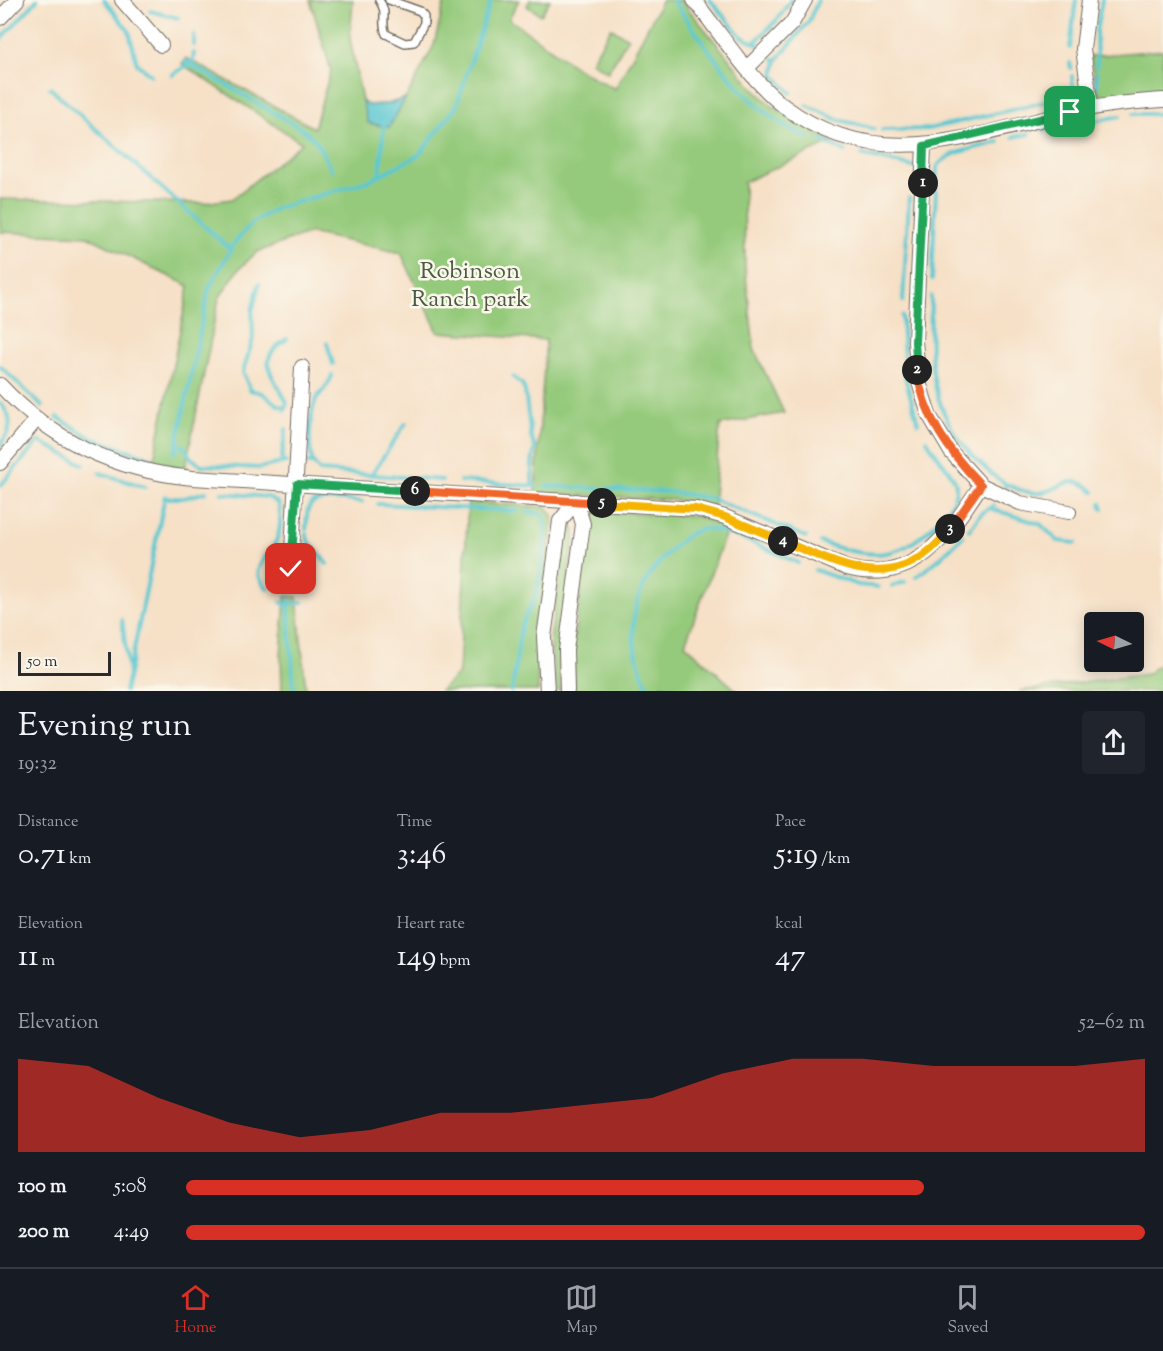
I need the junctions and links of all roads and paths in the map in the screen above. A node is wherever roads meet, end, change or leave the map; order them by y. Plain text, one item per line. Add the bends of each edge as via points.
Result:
1 (17, 0) edge
2 (122, 0) edge
3 (379, 0) edge
4 (389, 0) edge
5 (693, 0) edge
6 (805, 0) edge
7 (1089, 0) edge
8 (0, 18) edge
9 (161, 45) dead end
10 (748, 67) junction
11 (1163, 100) edge
12 (1091, 108) junction
13 (924, 146) junction
14 (302, 367) dead end
15 (0, 385) edge
16 (36, 420) junction
17 (0, 463) edge
18 (297, 484) junction
19 (981, 485) junction
20 (576, 501) junction
21 (1069, 512) dead end
22 (291, 569) dead end
23 (547, 691) edge
24 (567, 691) edge

1 - 8 street
2 - 9 street
3 - 4 lane via 386,11 386,34 405,43 414,42 424,16
5 - 10 street
6 - 10 street via 792,23
7 - 12 street via 1083,49
10 - 13 street via 786,107 833,132 883,145
11 - 12 street
12 - 13 street
13 - 19 street via 915,342 918,376 938,432
14 - 18 street
15 - 16 street
16 - 17 street
16 - 18 street via 82,448 139,470
18 - 20 street
18 - 22 street
19 - 20 street via 957,521 931,549 905,566 878,572 847,568 710,513
19 - 21 street via 1020,503
20 - 23 street via 560,521 543,646
20 - 24 street via 583,524 566,650

